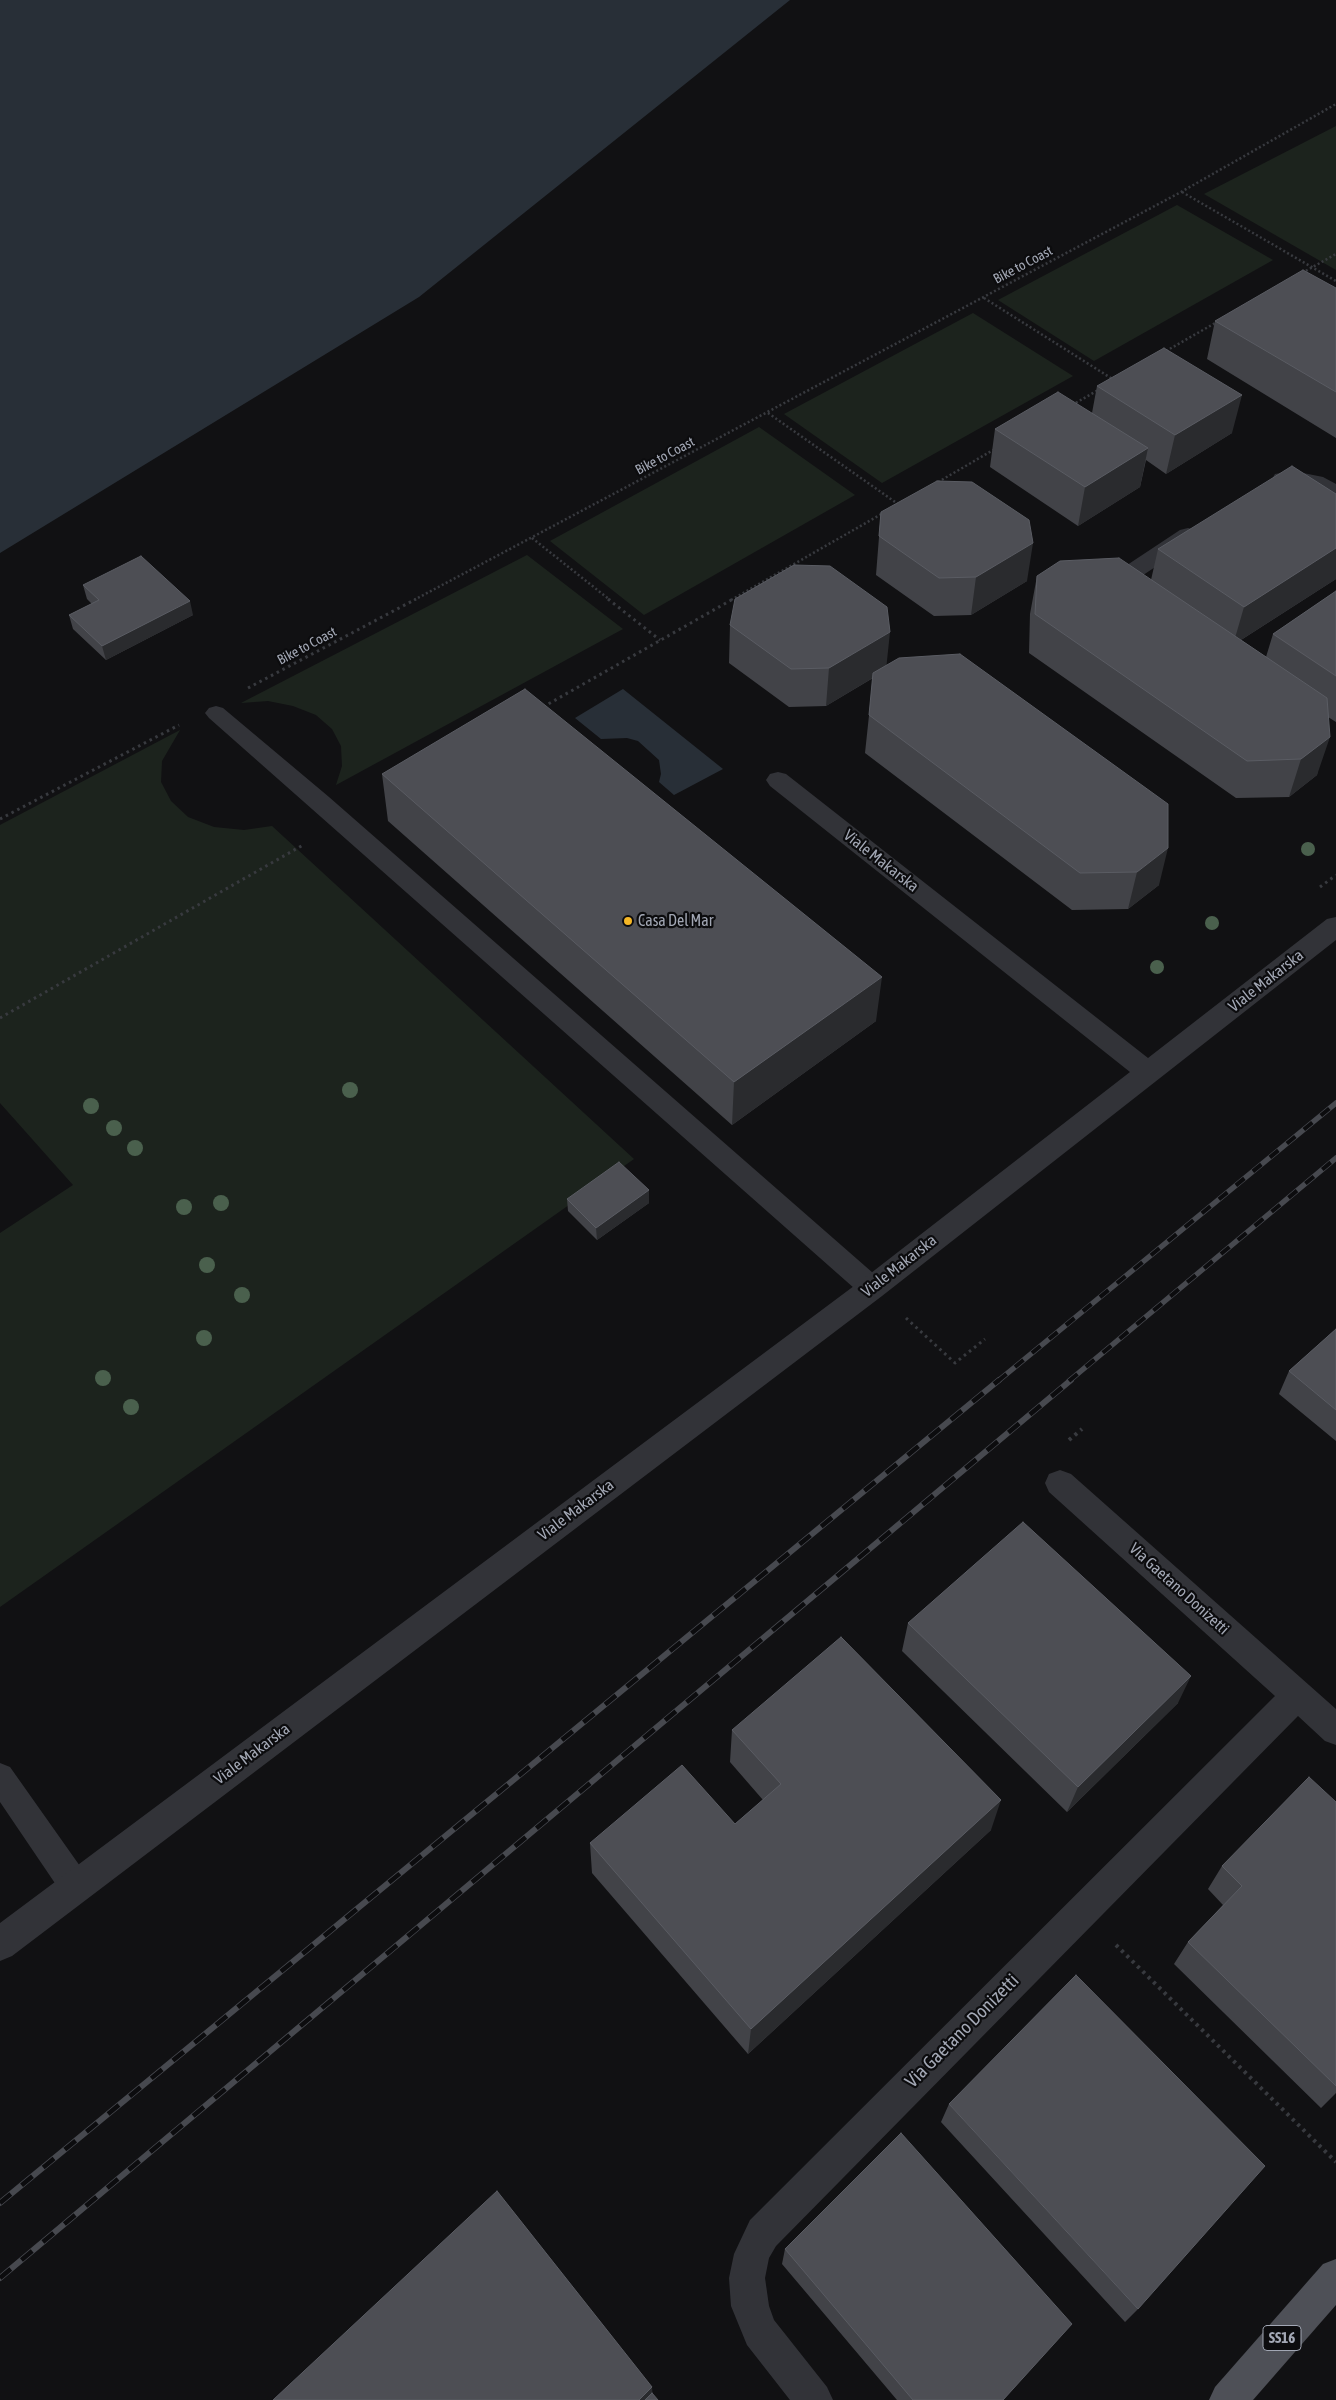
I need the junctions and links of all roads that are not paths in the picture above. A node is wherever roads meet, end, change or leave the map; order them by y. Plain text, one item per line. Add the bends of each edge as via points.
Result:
1 (1264, 486) edge
2 (1336, 492) edge
3 (1205, 523) edge
4 (1114, 584) edge
5 (216, 713) dead end
6 (778, 780) dead end
7 (1336, 926) edge
8 (1148, 1072) junction
9 (872, 1288) junction
10 (1060, 1483) dead end
11 (1297, 1695) junction
12 (1336, 1730) edge
13 (0, 1776) edge
14 (76, 1887) junction
15 (0, 1944) edge
16 (1336, 2277) edge
17 (814, 2400) edge
18 (1228, 2400) edge

1 - 2 street via 1272,481 1293,478 1315,482
3 - 4 street
5 - 9 lane
6 - 8 street, Viale Makarska
7 - 8 street, Viale Makarska
8 - 9 street, Viale Makarska
9 - 14 street, Viale Makarska
10 - 11 street, Via Gaetano Donizetti
11 - 12 street, Via Gaetano Donizetti
11 - 17 street, Via Gaetano Donizetti via 763,2233 752,2254 747,2278 750,2306 760,2332
13 - 14 lane
14 - 15 street, Viale Makarska
16 - 18 main road, SS16

